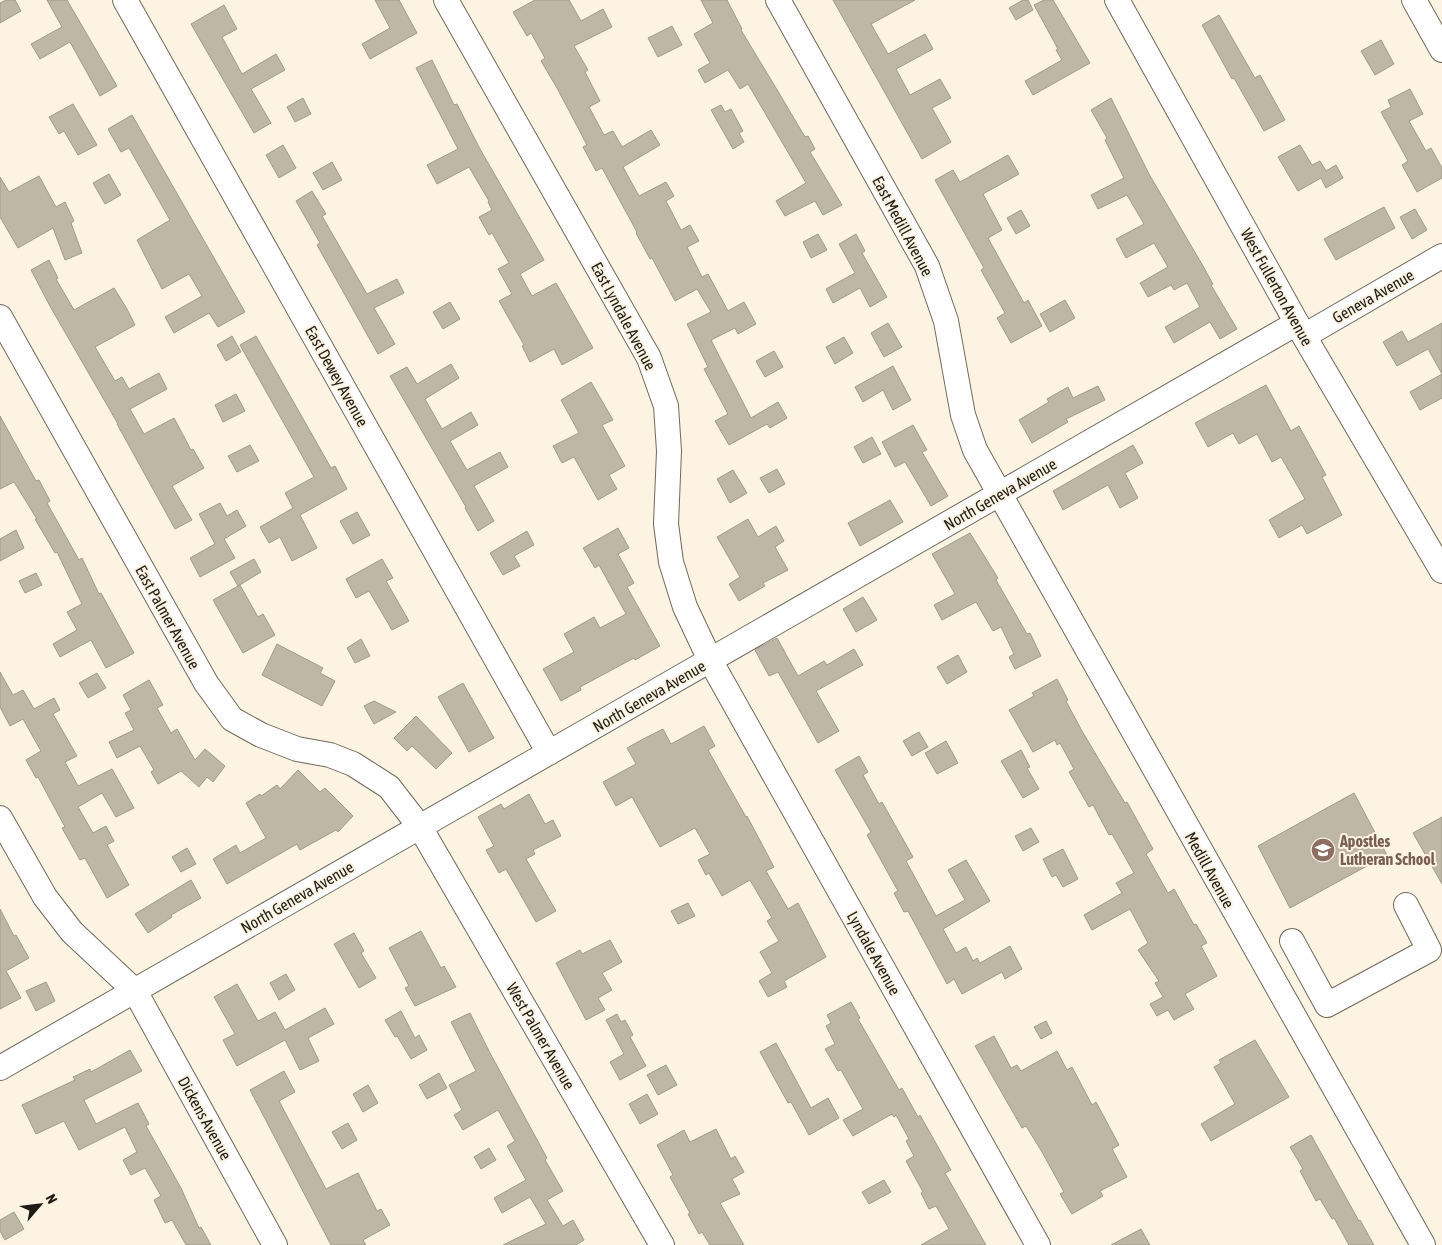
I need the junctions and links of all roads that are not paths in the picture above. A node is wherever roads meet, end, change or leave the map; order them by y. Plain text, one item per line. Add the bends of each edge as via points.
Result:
1 (125, 0) edge
2 (446, 0) edge
3 (778, 0) edge
4 (1117, 0) edge
5 (1414, 0) edge
6 (1442, 50) edge
7 (1442, 256) edge
8 (0, 317) edge
9 (1301, 329) junction
10 (998, 494) junction
11 (1442, 571) edge
12 (710, 660) junction
13 (549, 753) junction
14 (0, 818) edge
15 (420, 827) junction
16 (1406, 905) dead end
17 (1292, 941) dead end
18 (135, 991) junction
19 (0, 1068) edge
20 (275, 1245) edge
21 (662, 1245) edge
22 (1038, 1245) edge
23 (1423, 1245) edge

1 - 13 street, East Dewey Avenue
2 - 12 street, East Lyndale Avenue via 649,358 666,406 669,451 666,524 671,562 685,607
3 - 10 street, East Medill Avenue via 927,266 946,321 963,415 974,450
4 - 9 street, West Fullerton Avenue
5 - 6 street
7 - 9 street, Geneva Avenue
8 - 15 street, East Palmer Avenue via 206,683 232,719 260,735 297,749 330,755 353,764 389,787
9 - 10 street, North Geneva Avenue
9 - 11 street, West Fullerton Avenue
10 - 12 street, North Geneva Avenue
10 - 23 street, Medill Avenue
12 - 13 street, North Geneva Avenue
12 - 22 street, Lyndale Avenue
13 - 15 street, North Geneva Avenue
14 - 18 street, Dickens Avenue via 45,898 72,932
15 - 18 street, North Geneva Avenue
15 - 21 street, West Palmer Avenue
16 - 17 street via 1429,950 1327,1005
18 - 19 street, North Geneva Avenue
18 - 20 street, Dickens Avenue

